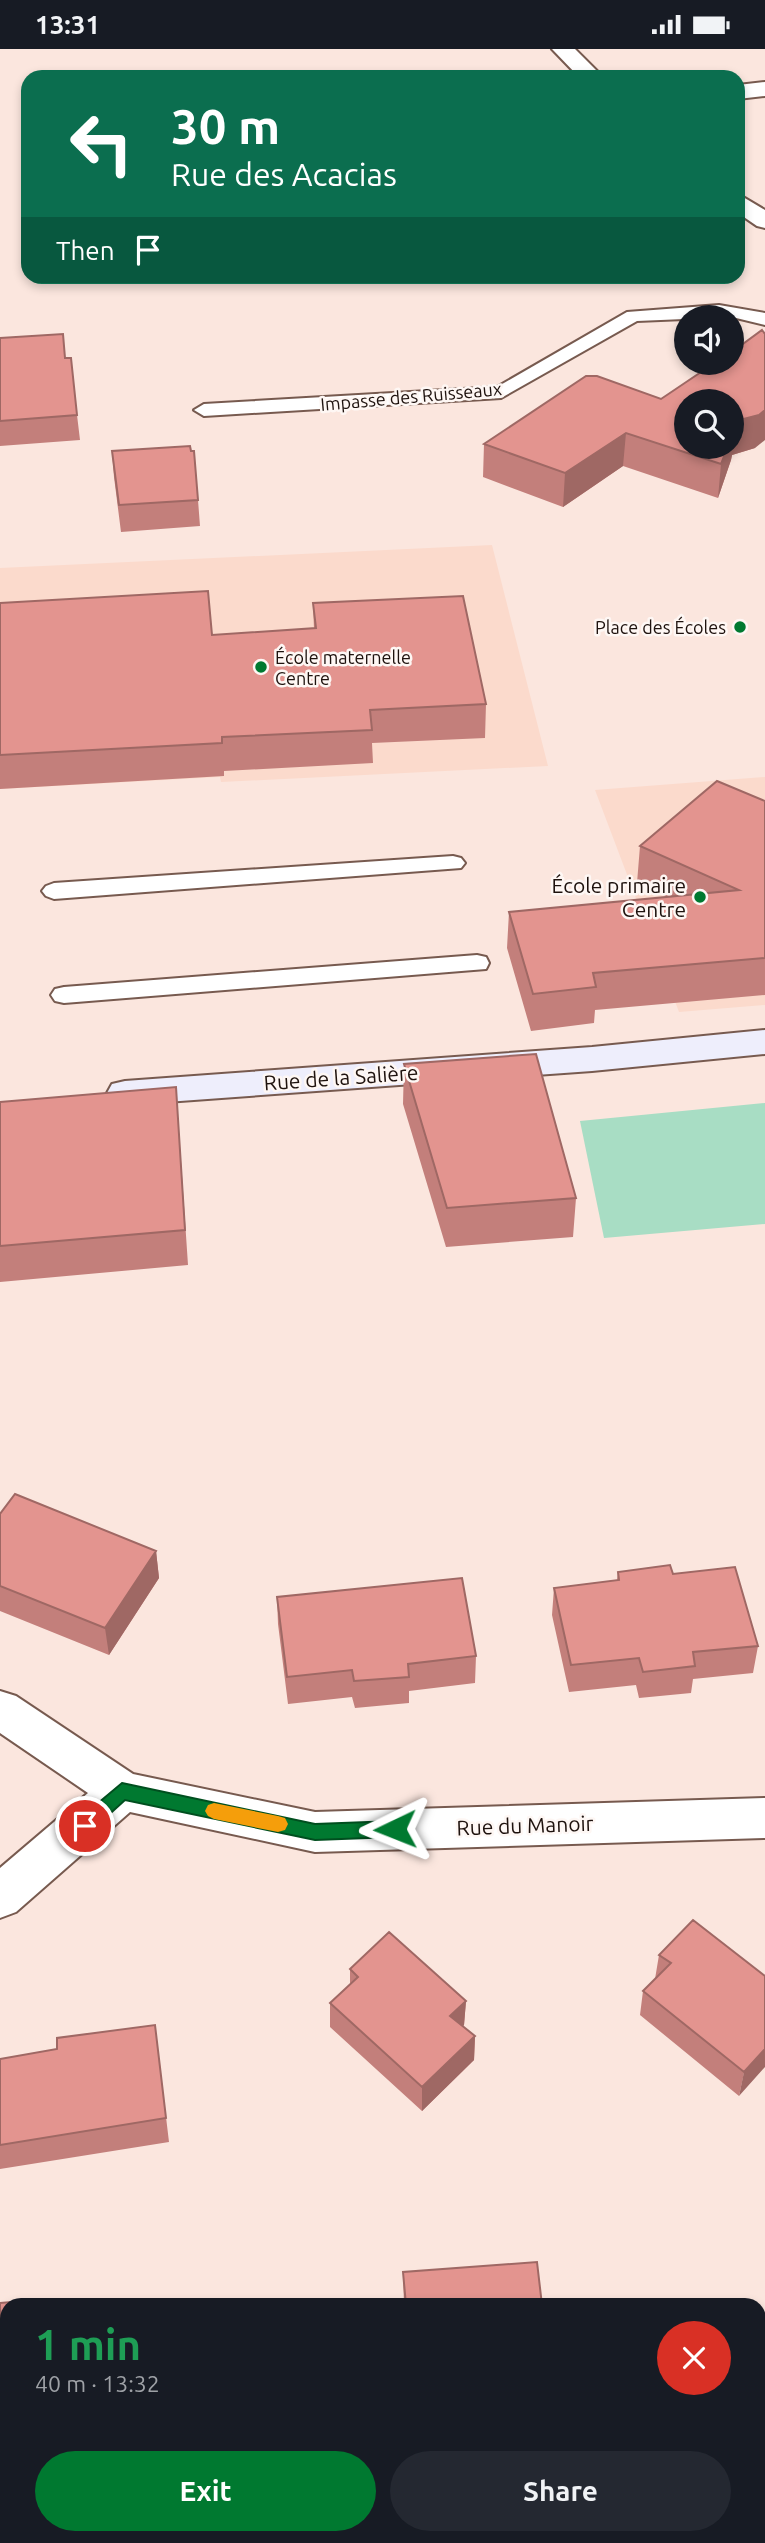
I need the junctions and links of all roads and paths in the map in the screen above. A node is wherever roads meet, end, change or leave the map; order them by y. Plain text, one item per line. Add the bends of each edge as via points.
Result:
1 (557, 50) edge
2 (583, 70) edge
3 (765, 89) edge
4 (745, 91) edge
5 (745, 206) edge
6 (765, 221) edge
7 (765, 319) edge
8 (204, 411) dead end
9 (453, 863) dead end
10 (54, 891) dead end
11 (477, 963) dead end
12 (64, 995) dead end
13 (765, 1042) edge
14 (92, 1096) edge
15 (0, 1709) edge
16 (122, 1791) junction
17 (765, 1818) edge
18 (0, 1897) edge

1 - 2 street
3 - 4 street
5 - 6 street
7 - 8 lane, Impasse des Ruisseaux via 719,311 633,316 501,392
9 - 10 lane
11 - 12 lane
13 - 14 main road, Rue de la Salière
15 - 16 street
16 - 17 street, Rue du Manoir via 315,1832
16 - 18 street

